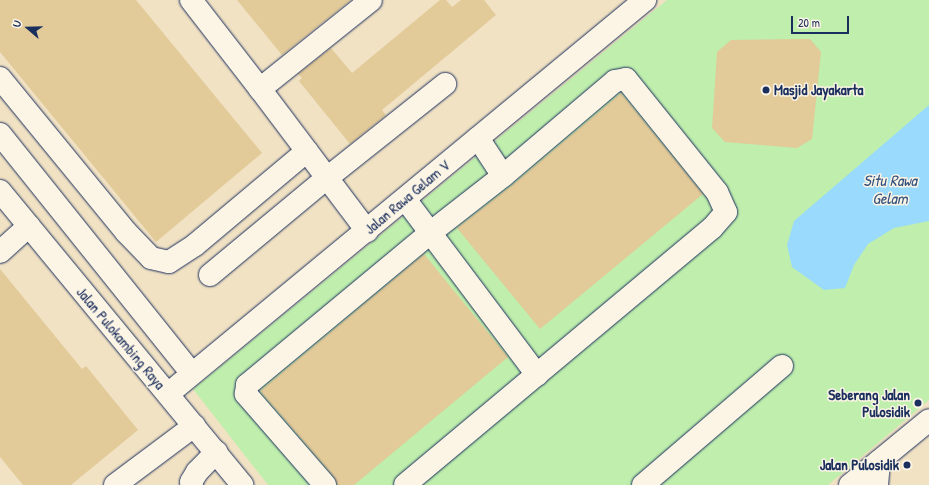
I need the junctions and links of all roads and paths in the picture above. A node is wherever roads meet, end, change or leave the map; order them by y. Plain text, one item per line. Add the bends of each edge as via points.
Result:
1 (190, 0) edge
2 (371, 0) edge
3 (645, 0) edge
4 (0, 78) edge
5 (445, 84) dead end
6 (260, 89) junction
7 (0, 134) edge
8 (478, 138) junction
9 (307, 151) junction
10 (503, 176) junction
11 (327, 178) junction
12 (0, 192) edge
13 (405, 199) junction
14 (29, 226) junction
15 (367, 231) junction
16 (430, 233) junction
17 (0, 252) edge
18 (210, 275) dead end
19 (782, 366) dead end
20 (192, 374) junction
21 (537, 375) junction
22 (168, 394) junction
23 (929, 420) edge
24 (194, 426) junction
25 (216, 452) junction
26 (879, 461) junction
27 (115, 485) edge
28 (192, 485) edge
29 (242, 485) edge
30 (325, 485) edge
31 (405, 485) edge
32 (643, 485) edge
33 (850, 485) edge
34 (877, 485) edge

1 - 6 street
2 - 6 street
3 - 8 street, Jalan Rawa Gelam V
4 - 9 street via 126,232 152,258 169,262 195,245
5 - 11 street
6 - 9 street
7 - 20 street, Jalan Pulokambing Raya
8 - 10 street
8 - 13 street, Jalan Rawa Gelam V
9 - 11 street
10 - 16 street
10 - 21 street via 615,81 626,79 717,192 726,212 712,228
11 - 15 street
11 - 18 street
12 - 14 street, Jalan Pulokambing Raya
13 - 15 street, Jalan Rawa Gelam V
13 - 16 street
14 - 17 street
14 - 22 street, Jalan Pulokambing Raya
15 - 20 street, Jalan Rawa Gelam V
16 - 21 street
16 - 30 street via 247,385 246,394
19 - 32 street
20 - 22 street, Jalan Rawa Gelam V
21 - 31 street
22 - 24 street, Jalan Pulokambing Raya
23 - 26 street
24 - 25 street, Jalan Pulokambing Raya
24 - 27 street
25 - 28 street via 197,472 191,482
25 - 29 street, Jalan Pulokambing Raya
26 - 33 street
26 - 34 street

